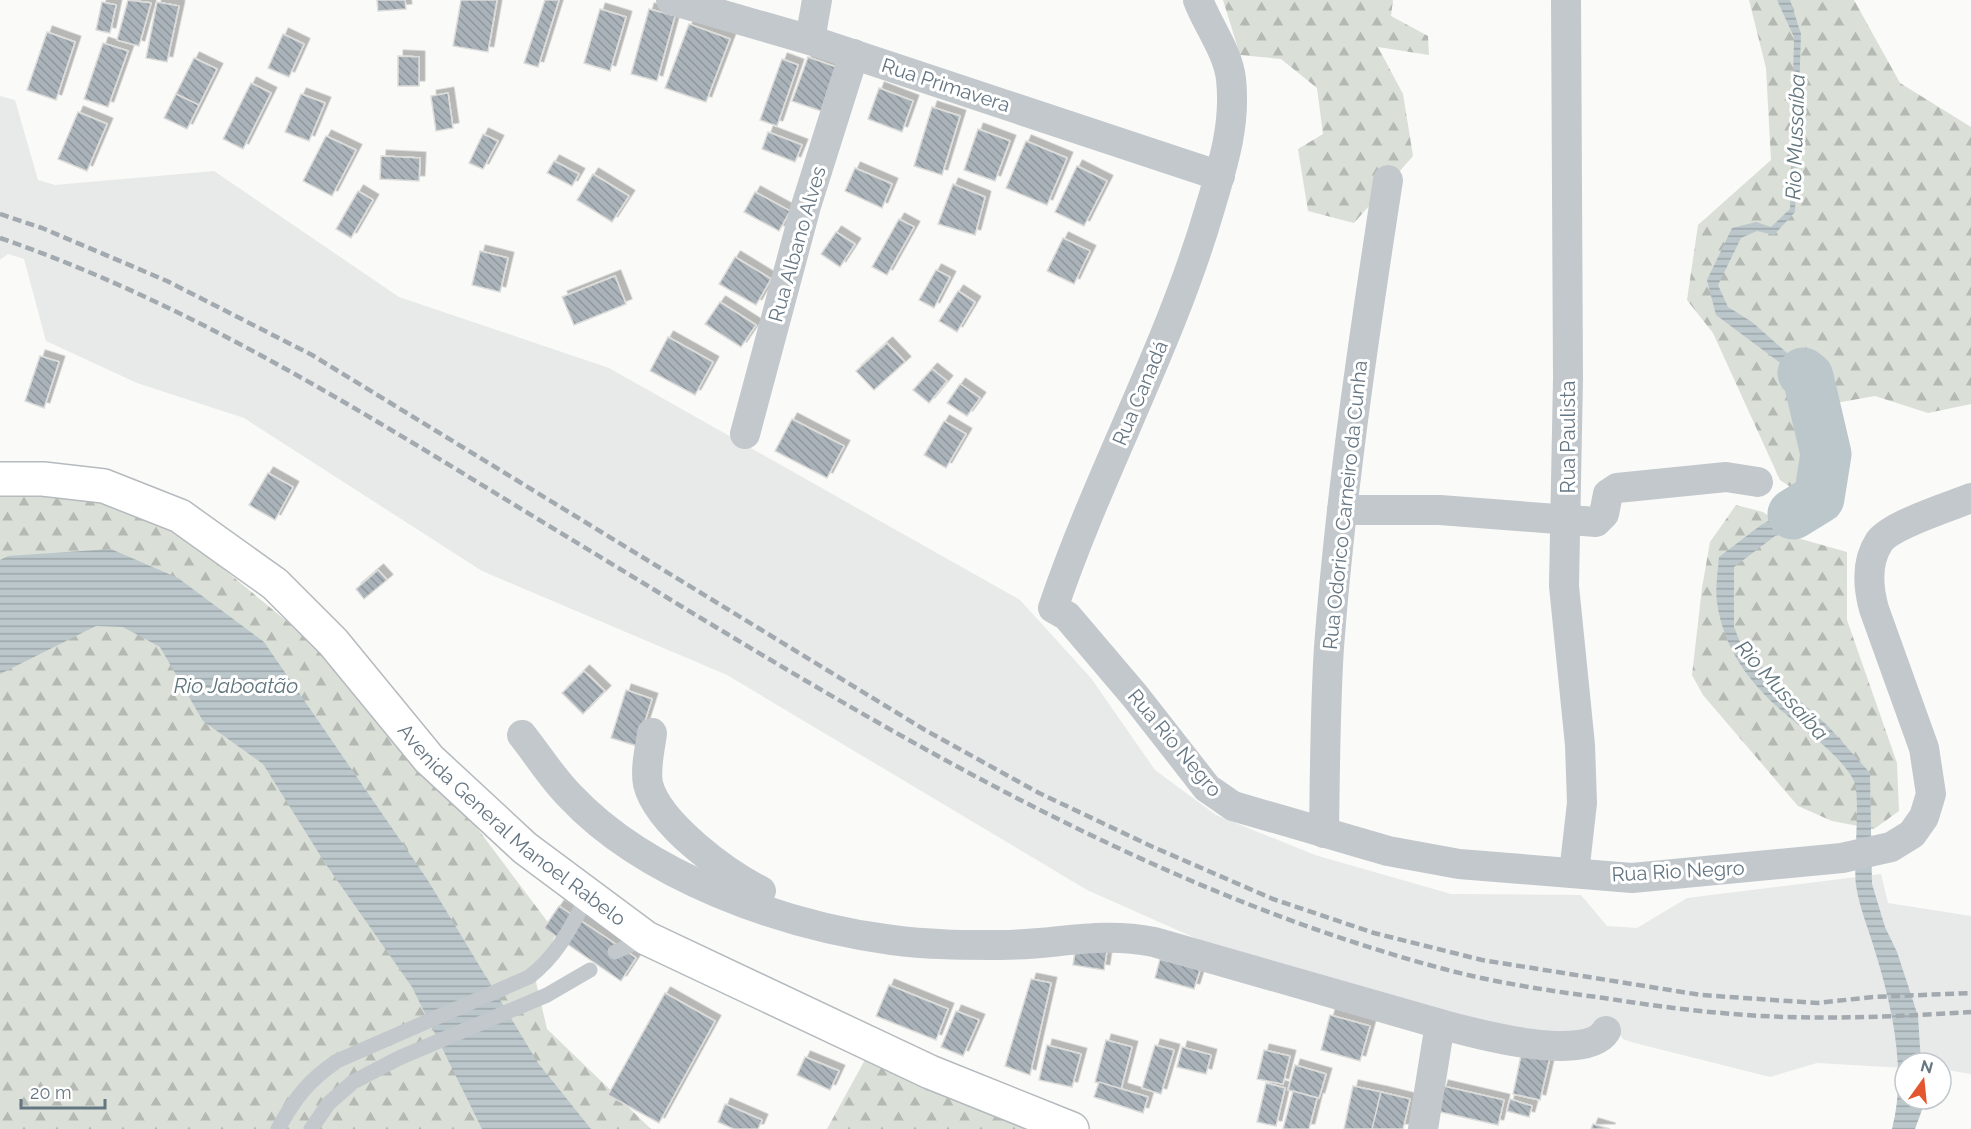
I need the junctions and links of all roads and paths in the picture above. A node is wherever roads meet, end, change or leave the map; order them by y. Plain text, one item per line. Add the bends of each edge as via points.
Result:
1 (671, 0) edge
2 (817, 0) edge
3 (1198, 0) edge
4 (1566, 0) edge
5 (810, 40) junction
6 (854, 54) junction
7 (1220, 176) junction
8 (1388, 180) dead end
9 (745, 434) dead end
10 (0, 479) edge
11 (1758, 482) dead end
12 (1971, 498) edge
13 (1342, 510) junction
14 (1567, 520) junction
15 (1053, 608) joint
16 (652, 733) dead end
17 (522, 735) dead end
18 (1324, 833) junction
19 (1574, 873) junction
20 (588, 895) junction
21 (848, 931) junction
22 (646, 938) junction
23 (615, 952) dead end
24 (590, 970) dead end
25 (1440, 1024) junction
26 (1606, 1031) dead end
27 (278, 1129) edge
28 (310, 1129) edge
29 (1072, 1129) edge
30 (1423, 1129) edge

1 - 5 street, Rua Primavera
2 - 5 street
3 - 7 street, Rua Canadá via 1231,76 1234,115
4 - 14 street, Rua Paulista
5 - 6 street, Rua Primavera
6 - 7 street, Rua Primavera
6 - 9 street, Rua Albano Alves via 806,206
7 - 15 street, Rua Canadá via 1175,310
8 - 13 street, Rua Odorico Carneiro da Cunha via 1352,416
10 - 20 main road, Avenida General Manoel Rabelo via 42,478 104,486 180,516 275,584 333,642 429,759 525,848
11 - 14 street via 1726,477 1617,488 1608,494 1604,514 1596,522
12 - 19 street, Rua Rio Negro via 1895,529 1880,540 1870,568 1869,590 1874,609 1924,747 1931,794 1924,817 1912,834 1878,851 1842,858 1632,878
13 - 14 street via 1440,510
13 - 18 street, Rua Odorico Carneiro da Cunha via 1329,649
14 - 19 street, Rua Paulista via 1564,586 1582,803
15 - 18 street, Rua Rio Negro via 1075,625 1207,788 1233,806
16 - 21 street via 647,767 649,786 666,815 698,849 735,878
17 - 21 street via 570,796 622,841 693,880 761,908
18 - 19 street, Rua Rio Negro via 1388,851 1459,864
20 - 22 main road, Avenida General Manoel Rabelo
20 - 27 lane via 548,963 529,977 337,1061 313,1078 292,1103
21 - 25 street via 892,940 1001,945 1090,937 1133,938
22 - 23 lane
22 - 29 main road, Avenida General Manoel Rabelo via 930,1072
24 - 28 lane via 547,995 412,1052 353,1082 329,1103
25 - 26 street via 1552,1046 1587,1043
25 - 30 street

